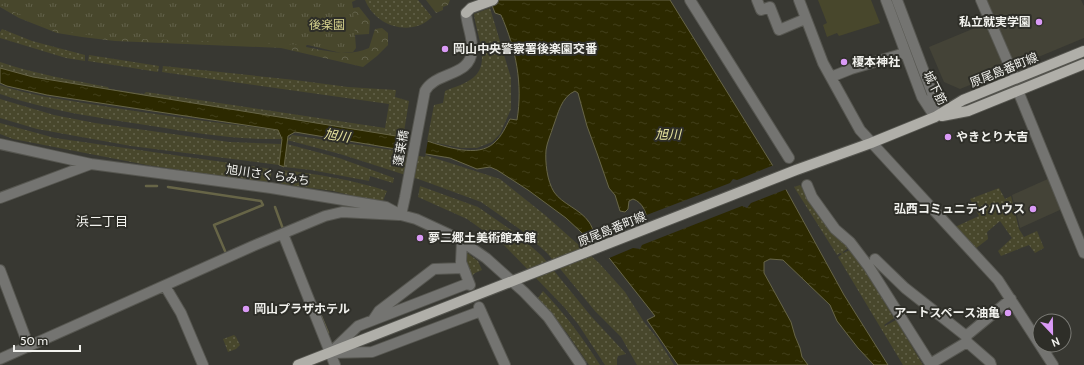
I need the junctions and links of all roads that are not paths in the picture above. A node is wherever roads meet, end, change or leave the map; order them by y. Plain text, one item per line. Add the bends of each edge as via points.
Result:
1 (493, 0) edge
2 (690, 0) edge
3 (757, 0) edge
4 (798, 0) edge
5 (886, 0) edge
6 (898, 0) edge
7 (981, 0) edge
8 (470, 10) joint
9 (805, 19) junction
10 (1084, 51) edge
11 (905, 53) junction
12 (1084, 64) edge
13 (831, 77) junction
14 (1014, 79) junction
15 (1018, 91) junction
16 (935, 117) junction
17 (871, 143) junction
18 (0, 144) edge
19 (789, 158) dead end
20 (91, 164) junction
21 (807, 185) dead end
22 (0, 198) edge
23 (401, 215) junction
24 (283, 234) junction
25 (462, 241) junction
26 (1084, 253) edge
27 (875, 259) dead end
28 (463, 268) junction
29 (0, 270) edge
30 (516, 280) junction
31 (165, 286) junction
32 (1011, 299) junction
33 (373, 320) junction
34 (966, 339) junction
35 (29, 347) junction
36 (331, 353) junction
37 (0, 359) edge
38 (203, 365) edge
39 (298, 365) edge
40 (335, 365) edge
41 (505, 365) edge
42 (581, 365) edge
43 (930, 365) edge
44 (991, 365) edge
45 (1053, 365) edge

1 - 8 main road
2 - 19 street
3 - 9 street via 761,10 770,7 779,30
4 - 9 street
5 - 11 street, 城下筋
6 - 16 street, 城下筋 via 932,93
7 - 14 street
8 - 23 street, 蓬莱橋 via 470,60 460,70 430,84 426,91
9 - 13 street
10 - 14 main road, 原尾島番町線
11 - 13 street
11 - 16 street, 城下筋 via 922,97
12 - 15 main road, 原尾島番町線
13 - 17 street via 860,130
14 - 16 main road, 原尾島番町線 via 963,100
15 - 16 main road, 原尾島番町線 via 968,111
15 - 26 street
16 - 17 main road, 原尾島番町線
17 - 30 main road, 原尾島番町線
17 - 32 street via 998,280
18 - 20 street, 旭川さくらみち
20 - 22 street
20 - 23 street, 旭川さくらみち via 271,188 386,207
21 - 43 street via 835,229 850,242 869,267
23 - 24 street via 342,212 325,216
23 - 25 street, 旭川さくらみち via 416,219
24 - 31 street
24 - 36 street
25 - 28 street
25 - 30 street, 旭川さくらみち
27 - 34 street
28 - 33 street via 434,269 379,311
28 - 33 street via 470,284
29 - 35 street
30 - 36 main road, 原尾島番町線
30 - 42 street, 旭川さくらみち via 548,317
31 - 35 street
31 - 38 street via 181,313
32 - 34 street
32 - 45 street
33 - 36 street via 355,328
34 - 43 street
34 - 44 street
35 - 37 street
36 - 39 main road, 原尾島番町線
36 - 40 street
36 - 41 street via 372,352 480,309

